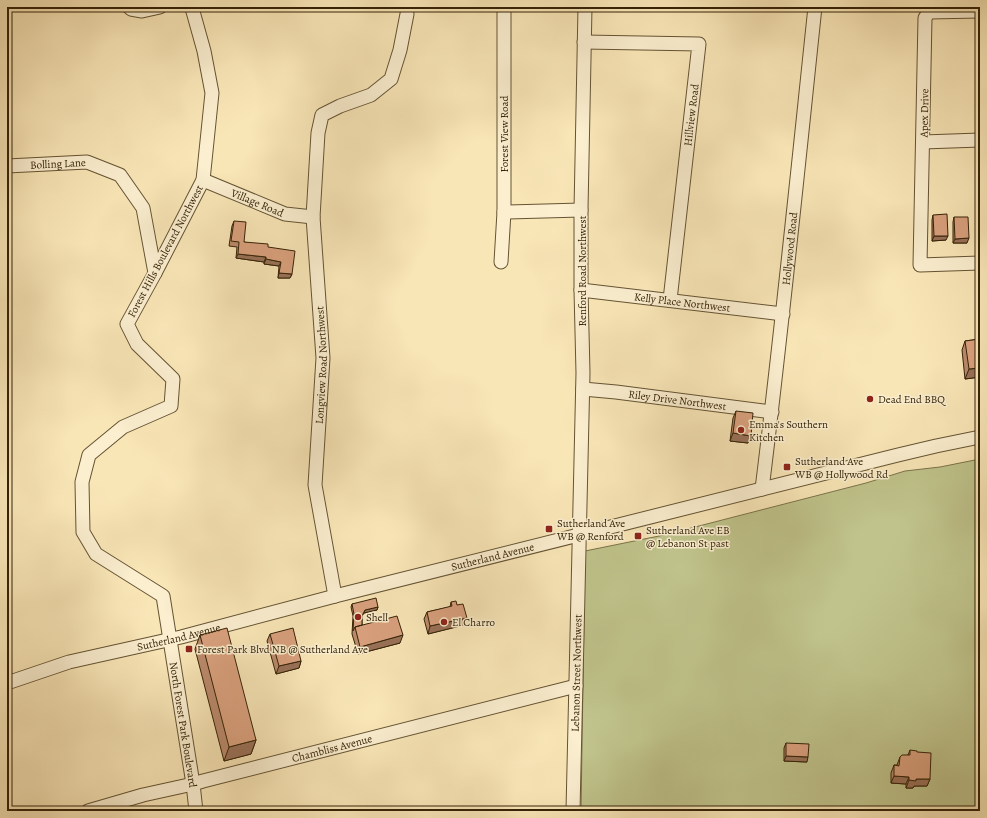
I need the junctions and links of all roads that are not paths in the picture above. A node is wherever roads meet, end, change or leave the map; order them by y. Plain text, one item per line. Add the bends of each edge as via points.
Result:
1 (129, 7) edge
2 (160, 7) edge
3 (191, 7) edge
4 (504, 7) edge
5 (585, 7) edge
6 (815, 7) edge
7 (980, 12) edge
8 (407, 14) dead end
9 (584, 42) junction
10 (980, 140) edge
11 (924, 142) junction
12 (7, 166) edge
13 (203, 180) junction
14 (581, 210) junction
15 (504, 212) junction
16 (313, 216) junction
17 (501, 262) dead end
18 (980, 263) edge
19 (155, 273) junction
20 (581, 290) junction
21 (670, 300) junction
22 (783, 314) junction
23 (583, 389) junction
24 (772, 412) junction
25 (980, 437) edge
26 (762, 489) junction
27 (579, 535) junction
28 (335, 596) junction
29 (170, 639) junction
30 (7, 683) edge
31 (576, 686) junction
32 (193, 784) junction
33 (88, 811) edge
34 (196, 811) edge
35 (573, 811) edge

1 - 2 street via 142,11
3 - 13 street, Forest Hills Boulevard Northwest via 204,51 212,93
4 - 15 street, Forest View Road
5 - 9 street, Renford Road Northwest
6 - 22 street, Hollywood Road
7 - 11 street, Apex Drive via 928,12 925,18
8 - 16 street, Longview Road Northwest via 391,79 371,95 340,106 322,116 318,133
9 - 14 street, Renford Road Northwest
9 - 21 street, Hillview Road via 699,44
10 - 11 street
11 - 18 street, Apex Drive via 920,265
12 - 19 street, Bolling Lane via 87,162 120,175 143,208
13 - 16 street, Village Road via 285,214
13 - 19 street, Forest Hills Boulevard Northwest
14 - 15 street
14 - 20 street, Renford Road Northwest
15 - 17 street, Forest View Road
16 - 28 street, Longview Road Northwest via 323,358 314,485
19 - 29 street, Forest Hills Boulevard Northwest via 127,324 137,344 173,379 171,406 123,427 89,456 82,482 83,532 96,554 163,596
20 - 21 street, Kelly Place Northwest
20 - 23 street, Renford Road Northwest
21 - 22 street, Kelly Place Northwest
22 - 24 street, Hollywood Road
23 - 24 street, Riley Drive Northwest
23 - 27 street, Renford Road Northwest
24 - 26 street, Hollywood Road
25 - 26 street, Sutherland Avenue via 920,449
26 - 27 street, Sutherland Avenue
27 - 28 street, Sutherland Avenue
27 - 31 street, Lebanon Street Northwest
28 - 29 street, Sutherland Avenue
29 - 30 street, Sutherland Avenue via 68,662
29 - 32 street, North Forest Park Boulevard
31 - 32 street, Chambliss Avenue
31 - 35 street, Lebanon Street Northwest
32 - 33 street, Chambliss Avenue
32 - 34 street, North Forest Park Boulevard

